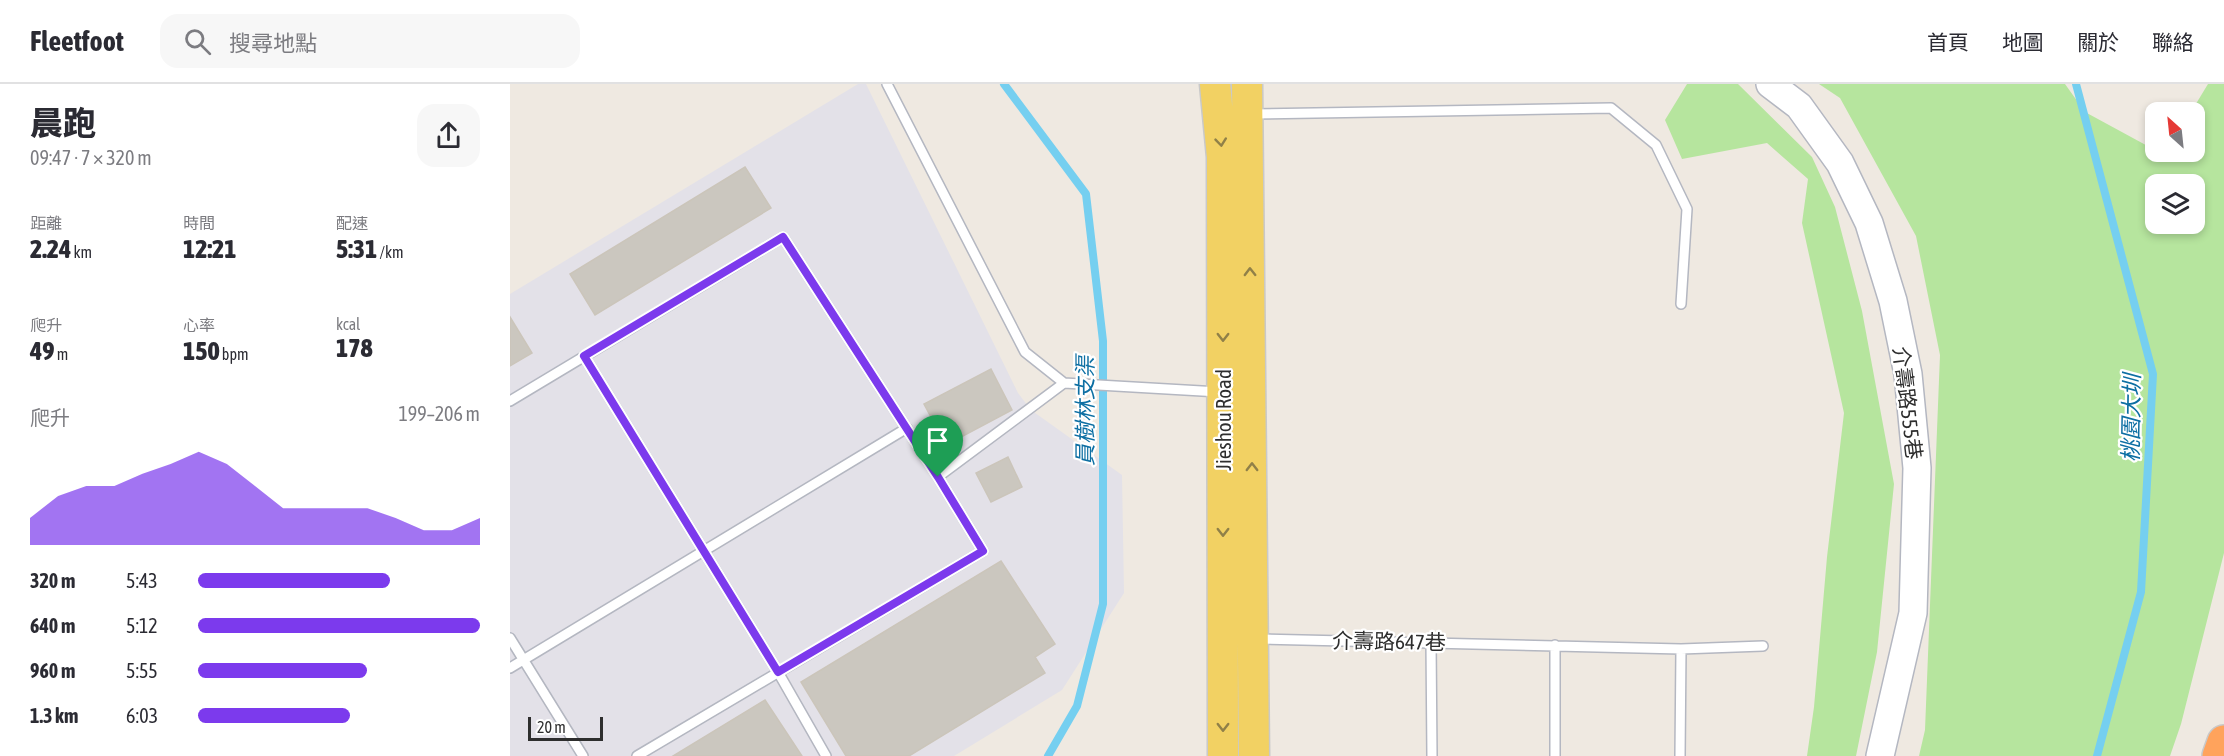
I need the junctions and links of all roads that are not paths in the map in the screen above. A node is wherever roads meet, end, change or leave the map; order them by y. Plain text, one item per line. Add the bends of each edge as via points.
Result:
1 (887, 84) edge
2 (1215, 84) edge
3 (1247, 84) edge
4 (1770, 84) edge
5 (1248, 114) junction
6 (1681, 304) dead end
7 (584, 356) junction
8 (1064, 383) junction
9 (1237, 392) junction
10 (510, 401) edge
11 (906, 428) junction
12 (938, 477) junction
13 (704, 551) junction
14 (510, 638) edge
15 (1238, 638) junction
16 (1431, 642) junction
17 (1555, 645) junction
18 (1763, 646) dead end
19 (1681, 649) junction
20 (523, 660) junction
21 (510, 668) edge
22 (778, 672) junction
23 (2224, 742) edge
24 (583, 756) edge
25 (637, 756) edge
26 (826, 756) edge
27 (1223, 756) edge
28 (1254, 756) edge
29 (1432, 756) edge
30 (1555, 756) edge
31 (1680, 756) edge
32 (1880, 756) edge
33 (2219, 756) edge

1 - 8 lane via 1025,352
2 -> 9 main road, Jieshou Road
3 - 5 main road, Jieshou Road
4 - 32 street, 介壽路555巷 via 1799,106 1840,163 1869,223 1893,301 1908,374 1917,468 1912,613
5 - 6 lane via 1611,108 1656,145 1687,209
9 -> 5 main road, Jieshou Road
7 - 10 lane
7 - 11 lane via 783,237
7 - 13 lane
8 - 9 lane
8 - 12 lane
9 - 15 main road, Jieshou Road
11 - 12 lane
11 - 13 lane
12 - 22 lane via 983,551
13 - 20 lane
13 - 22 lane
14 - 20 lane
15 - 16 lane, 介壽路647巷
15 -> 27 main road, Jieshou Road
15 - 28 main road, Jieshou Road
16 - 17 lane, 介壽路647巷
16 - 29 lane
17 - 19 lane, 介壽路647巷
17 - 30 lane
18 - 19 lane, 介壽路647巷
19 - 31 lane
20 - 21 lane
20 - 24 lane
22 - 25 lane
22 - 26 lane
23 - 33 highway

